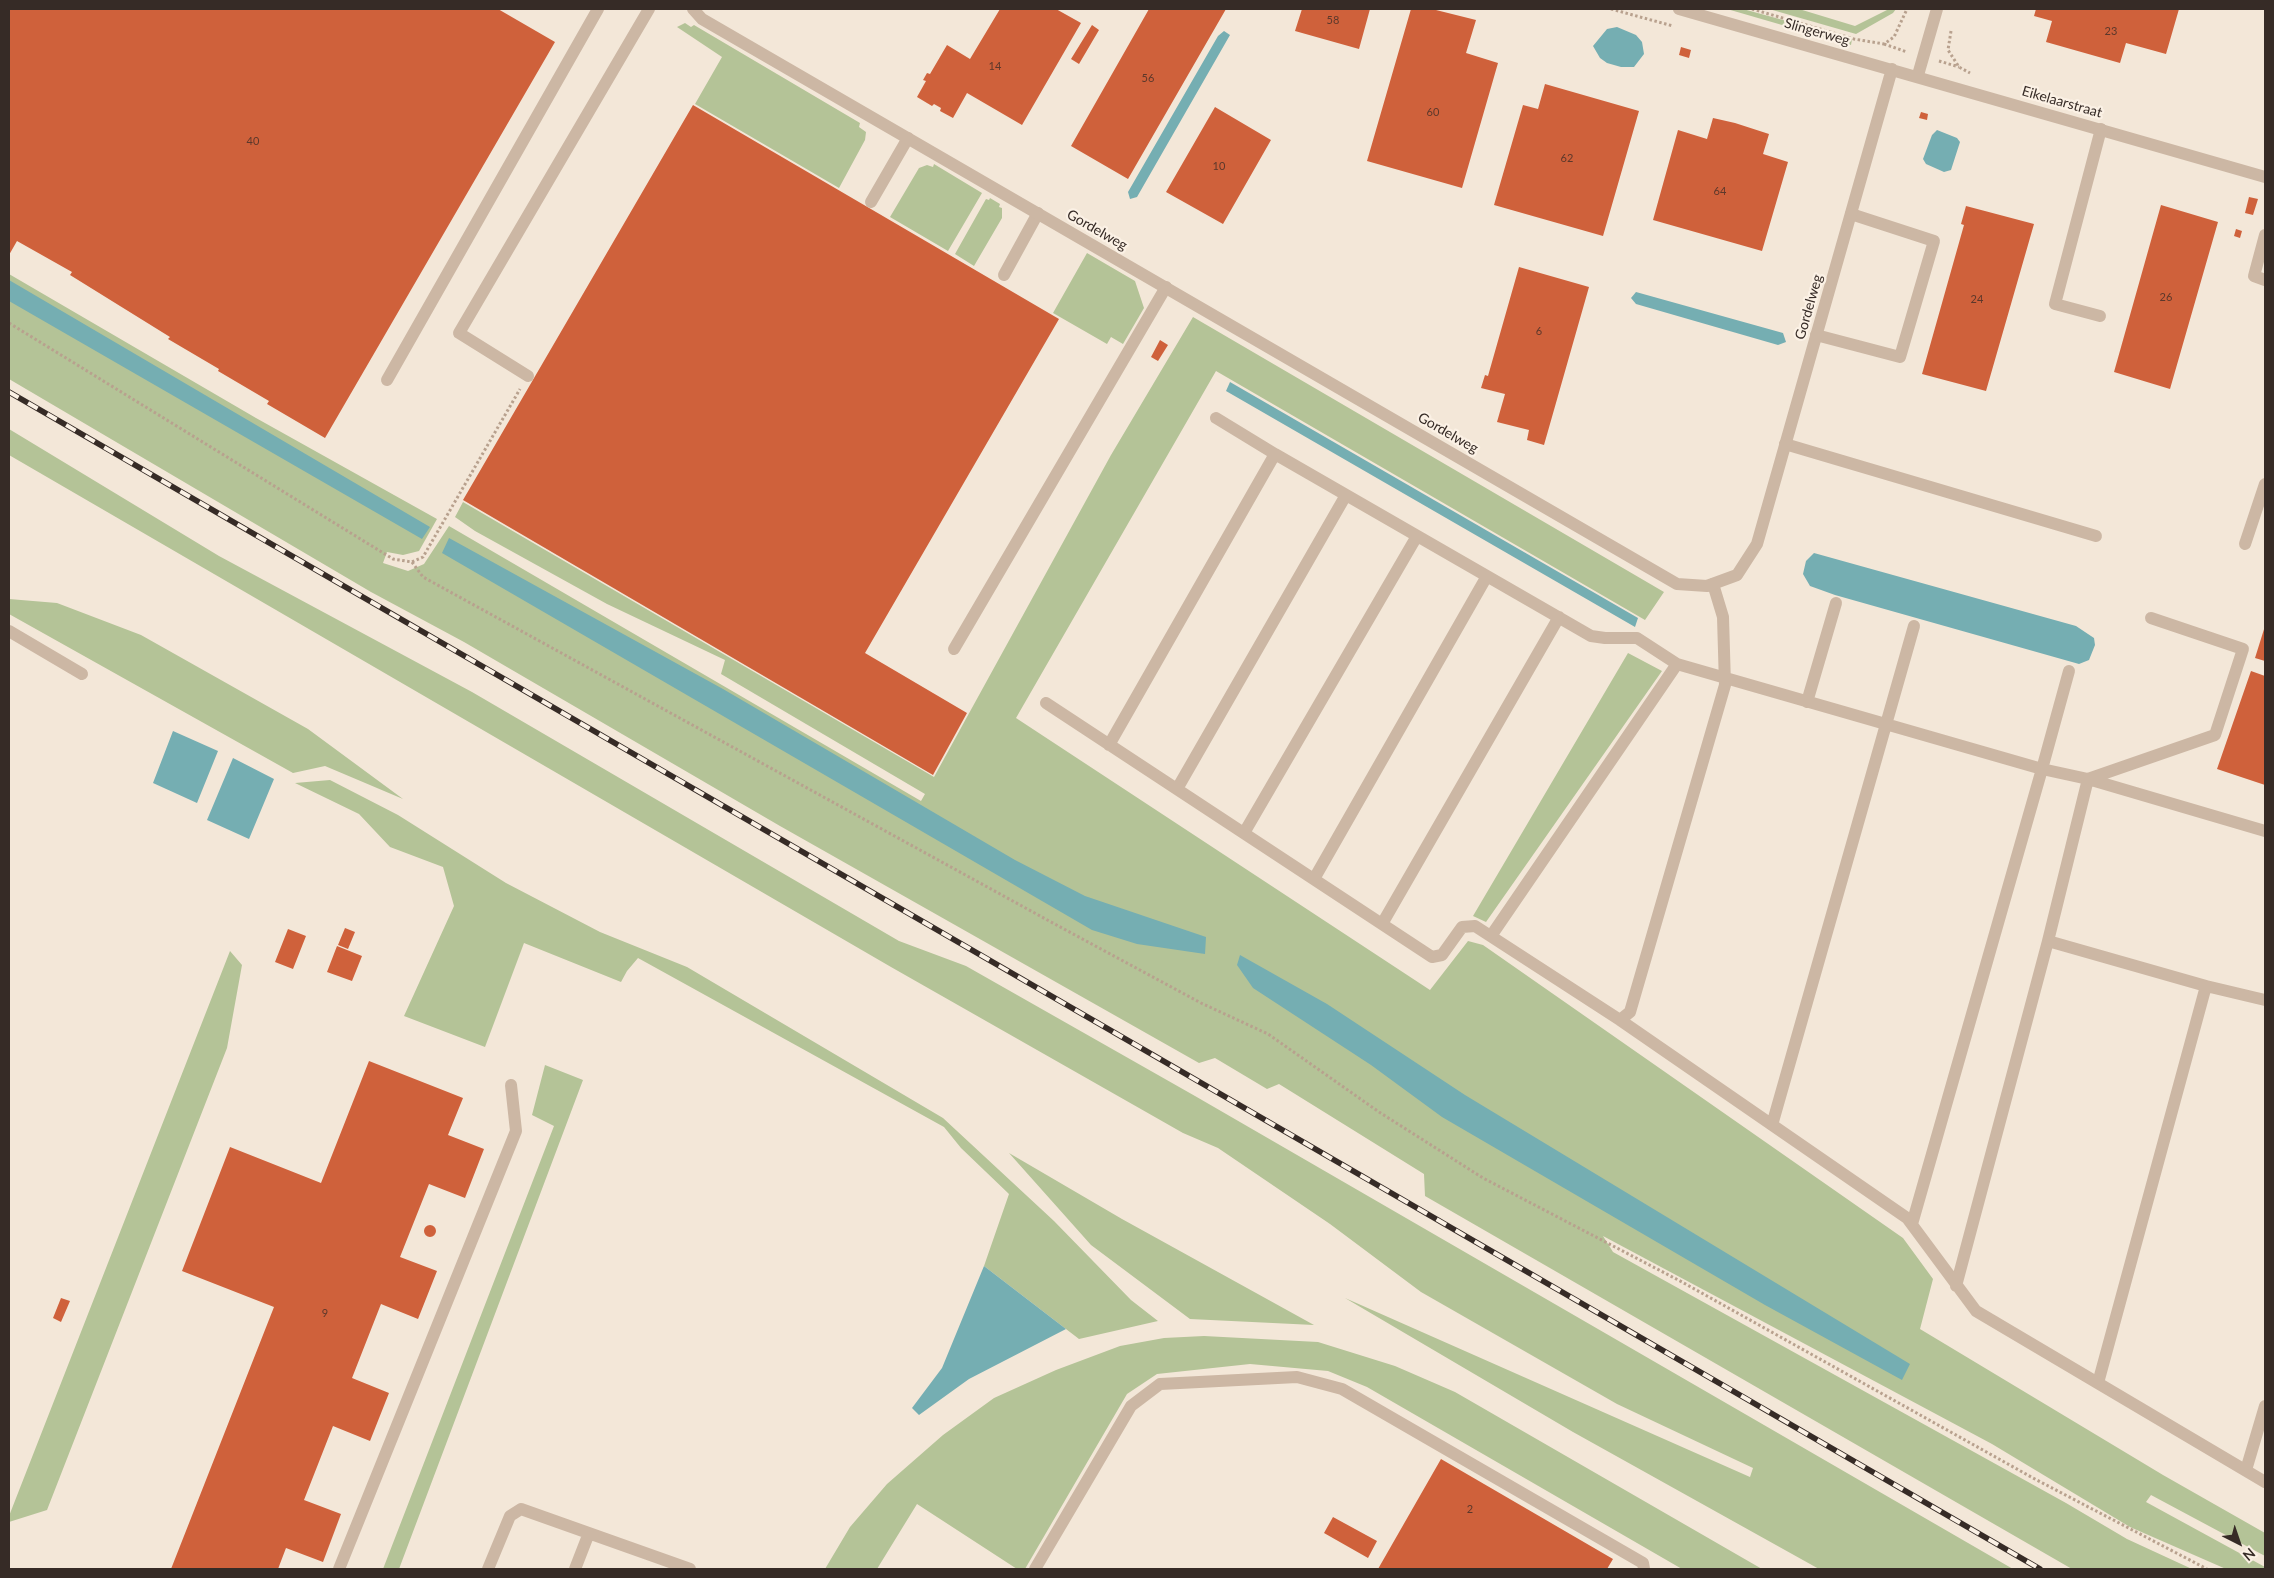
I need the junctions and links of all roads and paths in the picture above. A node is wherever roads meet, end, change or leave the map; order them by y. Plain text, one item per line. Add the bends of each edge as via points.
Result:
1 (598, 9) edge
2 (648, 9) edge
3 (693, 9) edge
4 (1679, 9) edge
5 (1752, 9) edge
6 (1907, 9) edge
7 (1937, 9) edge
8 (1950, 34) dead end
9 (1892, 69) junction
10 (1918, 76) junction
11 (1974, 76) dead end
12 (2101, 129) junction
13 (908, 138) junction
14 (2265, 176) edge
15 (871, 202) dead end
16 (1038, 213) junction
17 (1851, 214) junction
18 (2265, 235) edge
19 (1004, 275) dead end
20 (2265, 280) edge
21 (1166, 287) junction
22 (2100, 316) dead end
23 (9, 323) edge
24 (1816, 335) junction
25 (528, 376) joint
26 (387, 380) dead end
27 (1216, 418) dead end
28 (1785, 444) junction
29 (1275, 454) junction
30 (2265, 484) edge
31 (1346, 495) junction
32 (1416, 536) junction
33 (2096, 536) dead end
34 (2244, 544) dead end
35 (412, 562) junction
36 (1487, 576) junction
37 (1713, 584) junction
38 (1836, 603) dead end
39 (1559, 617) junction
40 (2151, 618) dead end
41 (1914, 626) dead end
42 (9, 631) edge
43 (954, 649) dead end
44 (1677, 664) junction
45 (2070, 671) dead end
46 (82, 674) dead end
47 (1725, 678) junction
48 (1807, 702) junction
49 (1046, 703) dead end
50 (1886, 725) junction
51 (1109, 745) junction
52 (2042, 769) junction
53 (2088, 780) junction
54 (1177, 789) junction
55 (2265, 831) edge
56 (1244, 833) junction
57 (1314, 879) junction
58 (1382, 924) junction
59 (1491, 936) junction
60 (2048, 941) junction
61 (2206, 986) junction
62 (2265, 1000) edge
63 (1620, 1020) junction
64 (511, 1085) dead end
65 (1772, 1124) junction
66 (1912, 1224) junction
67 (1956, 1286) junction
68 (2098, 1383) junction
69 (2265, 1406) edge
70 (2246, 1470) junction
71 (2265, 1482) edge
72 (588, 1533) junction
73 (668, 1566) edge
74 (339, 1569) edge
75 (488, 1569) edge
76 (574, 1569) edge
77 (690, 1569) edge
78 (1035, 1569) edge
79 (1644, 1569) edge
80 (2207, 1569) edge

1 - 26 street
2 - 25 street via 459,332
3 - 13 street, Gordelweg via 702,19
4 - 9 street, Slingerweg
5 - 6 path via 1854,39 1884,44 1894,37
7 - 10 street
8 - 11 path via 1948,50 1959,66
9 - 10 street, Slingerweg
9 - 17 street, Gordelweg
10 - 12 street, Eikelaarstraat
12 - 14 street, Eikelaarstraat
12 - 22 street via 2055,304
13 - 15 street
13 - 16 street, Gordelweg
16 - 19 street
16 - 21 street, Gordelweg
17 - 24 street, Gordelweg
17 - 24 street via 1934,242 1900,357
18 - 20 street via 2254,276
21 - 37 street, Gordelweg via 1677,584
21 - 43 street
23 - 35 path via 393,559
24 - 28 street, Gordelweg
25 - 35 path via 423,557
27 - 29 street
28 - 33 street
28 - 37 street, Gordelweg via 1757,544 1737,575
29 - 31 street
29 - 51 street
30 - 34 street
31 - 32 street
31 - 54 street
32 - 36 street
32 - 56 street
35 - 80 path via 423,577 1051,922 1201,1003 1268,1034 1379,1112 1484,1178 1673,1277 2033,1478
36 - 39 street
36 - 57 street
37 - 47 street via 1723,617
38 - 48 street
39 - 44 street via 1591,636 1637,638
39 - 58 street
40 - 53 street via 2243,649 2215,735
41 - 50 street
42 - 46 street
44 - 47 street
44 - 59 street
45 - 52 street
47 - 48 street
47 - 63 street via 1630,1012
48 - 50 street
49 - 51 street
50 - 52 street
50 - 65 street
51 - 54 street
52 - 53 street
52 - 66 street
53 - 55 street
53 - 60 street
54 - 56 street
56 - 57 street
57 - 58 street
58 - 59 street via 1432,957 1442,955 1462,927 1475,926
59 - 63 street
60 - 61 street
60 - 67 street
61 - 62 street
61 - 68 street
63 - 65 street
64 - 74 street via 516,1131
65 - 66 street
66 - 67 street
67 - 68 street via 1976,1311
68 - 70 street
69 - 70 street
70 - 71 street
72 - 73 street
72 - 75 street via 521,1509 510,1516
72 - 76 street
73 - 77 street
78 - 79 street via 1131,1406 1160,1384 1297,1378 1342,1389 1643,1563

